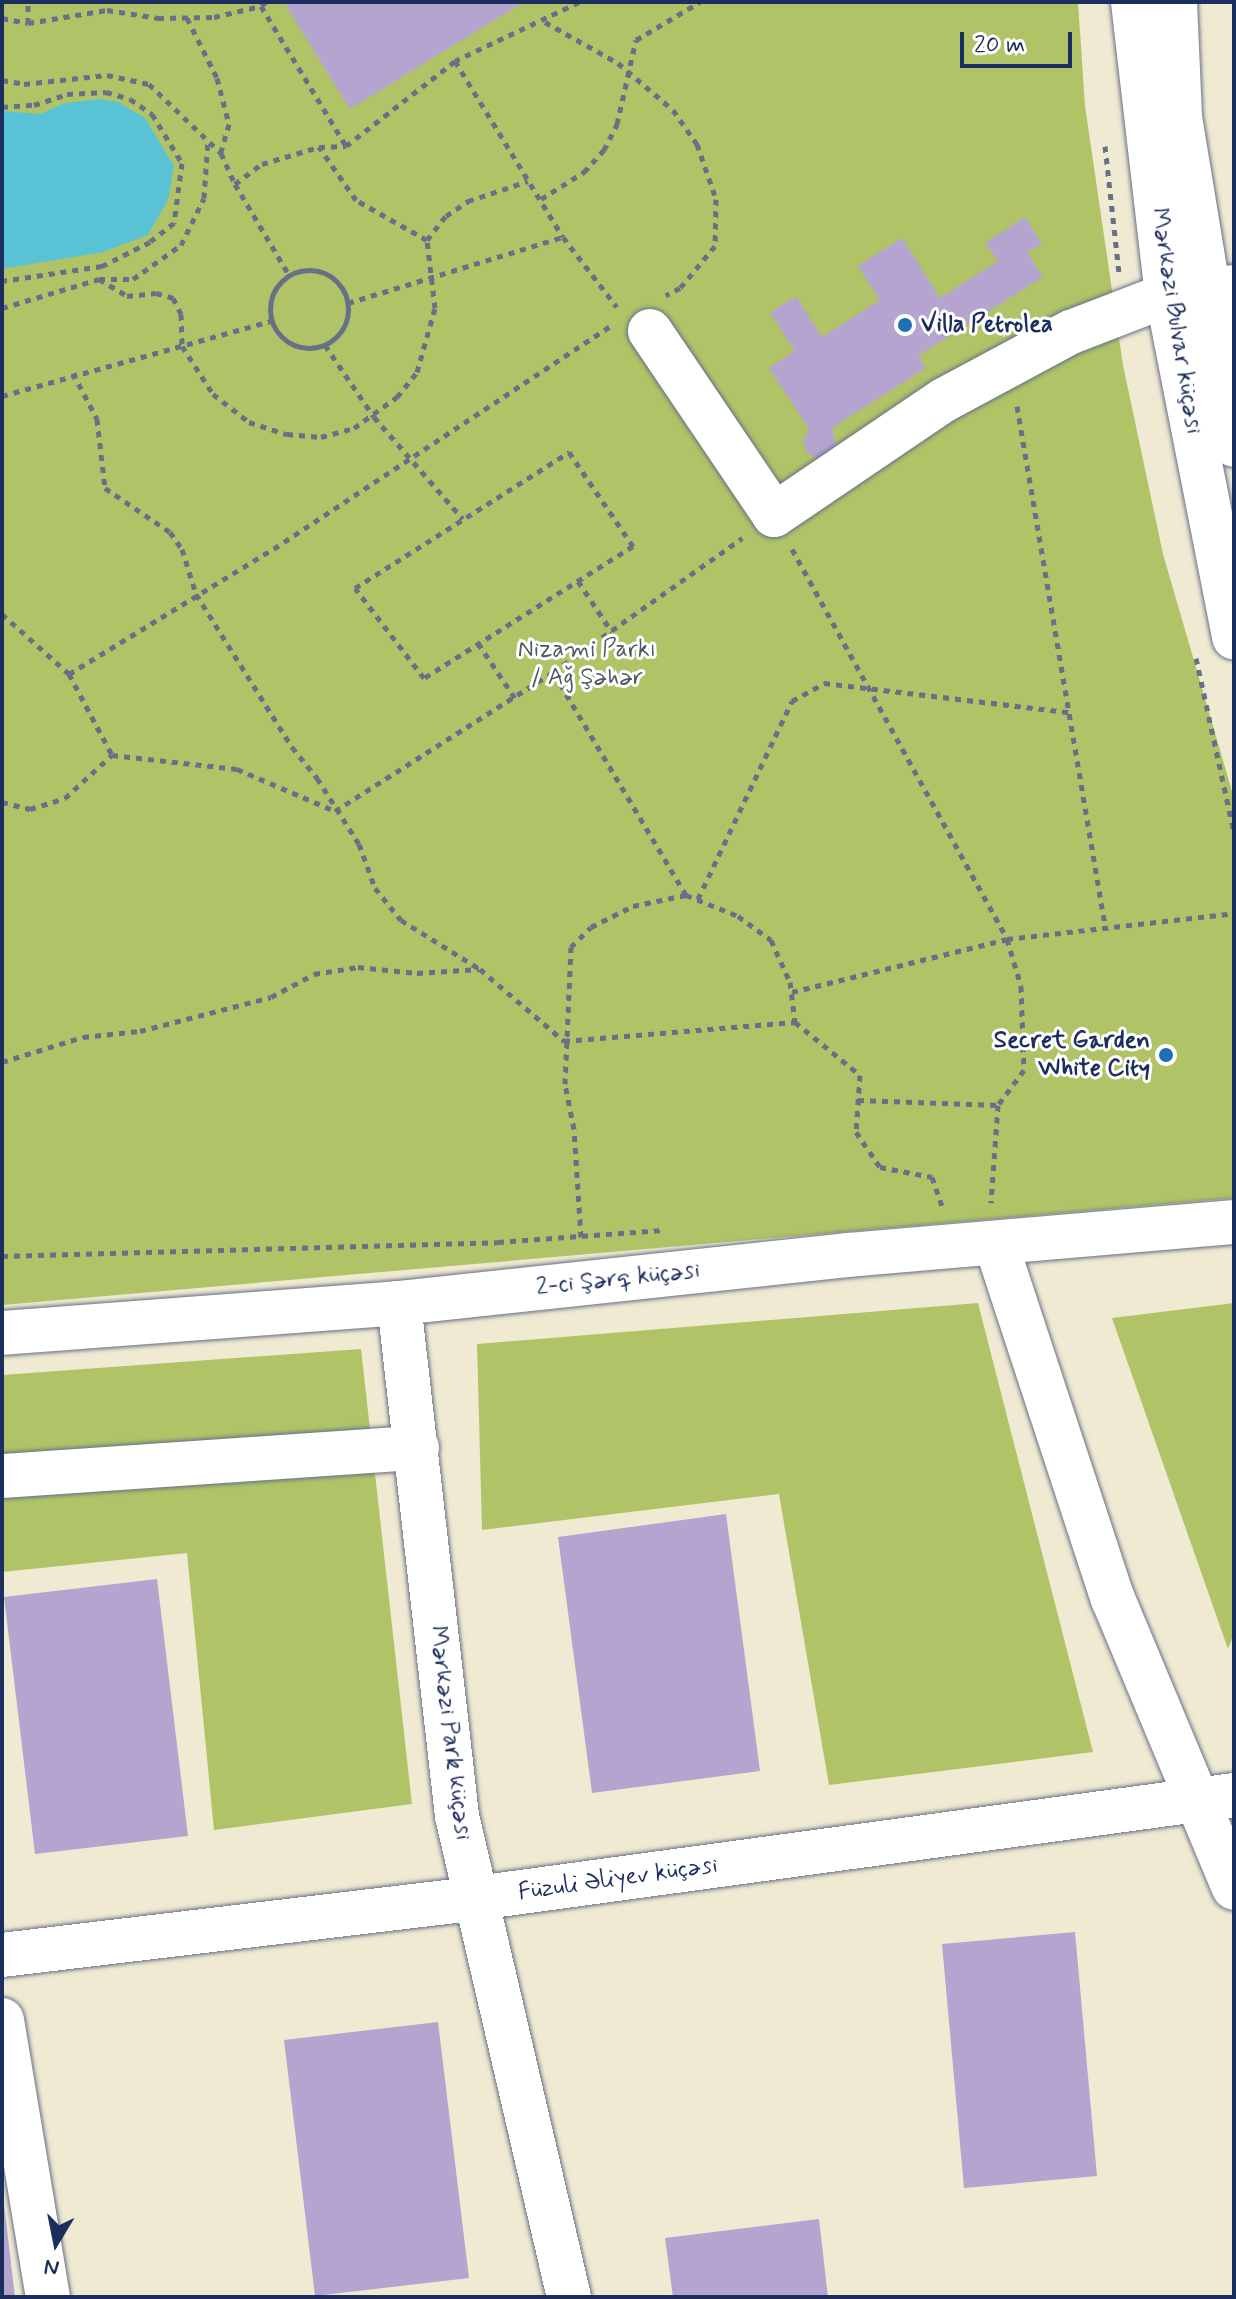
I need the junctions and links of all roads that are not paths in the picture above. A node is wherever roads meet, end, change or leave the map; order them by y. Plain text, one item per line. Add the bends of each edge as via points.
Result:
1 (1133, 2) edge
2 (1175, 2) edge
3 (1202, 290) edge
4 (651, 317) road end
5 (1234, 445) edge
6 (1234, 637) edge
7 (1234, 1222) edge
8 (994, 1224) junction
9 (399, 1303) junction
10 (2, 1333) edge
11 (417, 1448) junction
12 (2, 1476) edge
13 (1215, 1798) edge
14 (1234, 1888) edge
15 (477, 1898) junction
16 (2, 1955) edge
17 (2, 2020) edge
18 (48, 2297) edge
19 (569, 2297) edge

1 - 3 street, Mərkəzi Bulvar küçəsi
2 - 3 street, Mərkəzi Bulvar küçəsi via 1180,117
3 - 4 street via 1071,332 944,400 774,515
3 - 5 street, Mərkəzi Bulvar küçəsi
3 - 6 street, Mərkəzi Bulvar küçəsi
7 - 8 street, 2-ci Şərq küçəsi
8 - 9 street, 2-ci Şərq küçəsi via 848,1255
8 - 13 street via 1113,1599
9 - 10 street, 2-ci Şərq küçəsi
9 - 11 street, Mərkəzi Park küçəsi
11 - 12 street
11 - 15 street, Mərkəzi Park küçəsi via 457,1816
13 - 14 street
13 - 15 street, Füzuli Əliyev küçəsi
15 - 16 street, Füzuli Əliyev küçəsi
15 - 19 street, Mərkəzi Park küçəsi
17 - 18 street

